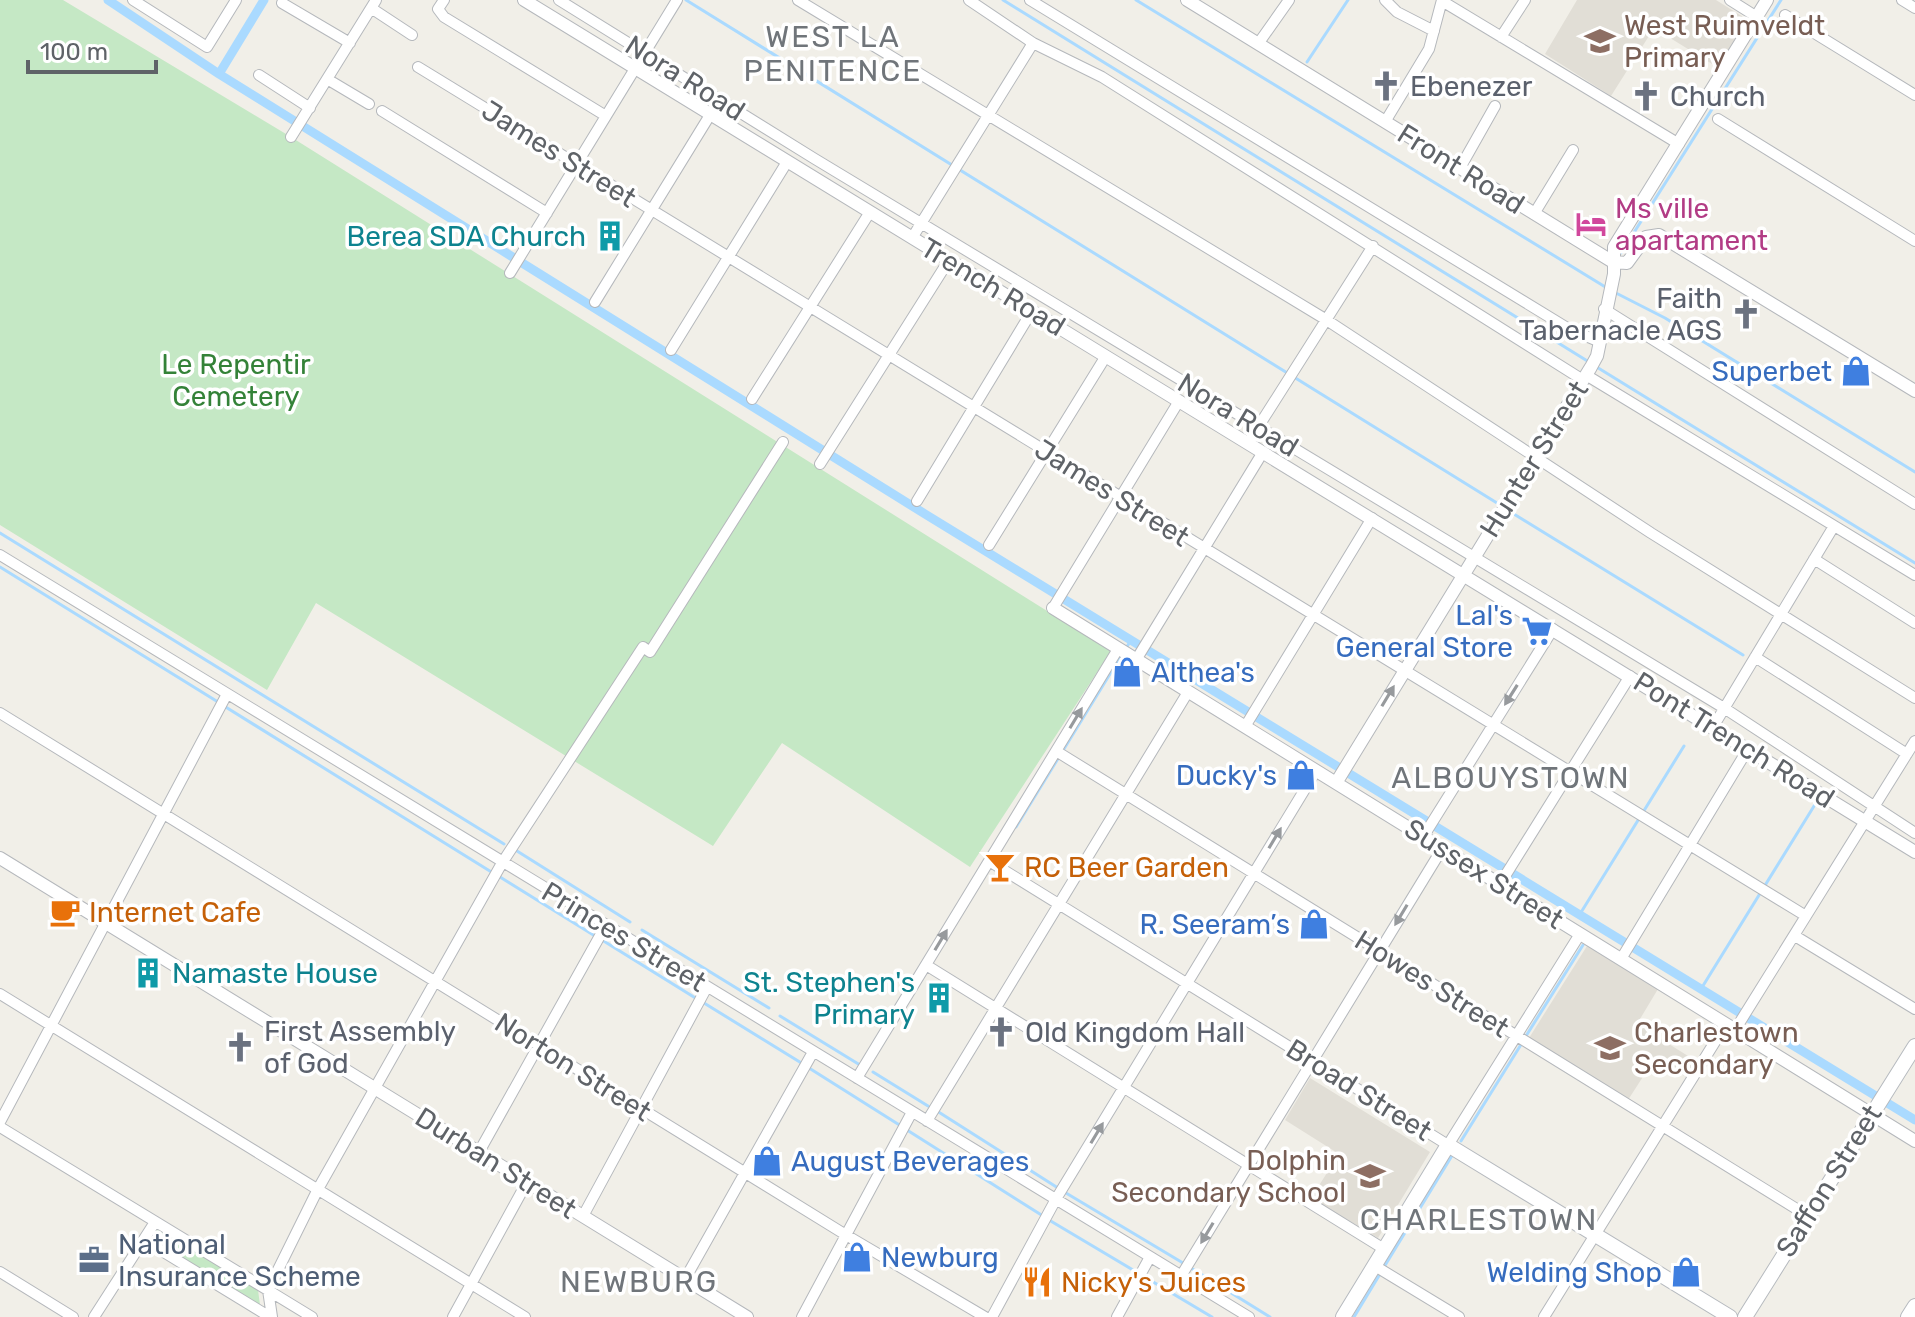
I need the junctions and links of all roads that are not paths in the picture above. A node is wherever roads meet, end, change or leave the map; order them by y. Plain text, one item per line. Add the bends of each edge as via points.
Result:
1 (133, 0) edge
2 (236, 0) edge
3 (444, 0) edge
4 (524, 0) edge
5 (559, 0) edge
6 (677, 0) edge
7 (798, 0) edge
8 (969, 0) edge
9 (1030, 0) edge
10 (1289, 0) edge
11 (1385, 0) edge
12 (1525, 0) edge
13 (1730, 0) edge
14 (1767, 0) edge
15 (1902, 0) edge
16 (1442, 1) edge
17 (1193, 2) edge
18 (282, 3) dead end
19 (374, 4) edge
20 (1915, 8) edge
21 (1785, 15) dead end
22 (1757, 17) junction
23 (1434, 31) junction
24 (412, 35) dead end
25 (1501, 37) junction
26 (350, 43) junction
27 (1033, 43) junction
28 (1258, 44) junction
29 (645, 53) junction
30 (418, 67) dead end
31 (634, 69) junction
32 (259, 75) dead end
33 (327, 79) junction
34 (1915, 95) edge
35 (369, 104) dead end
36 (1495, 106) dead end
37 (310, 108) junction
38 (382, 111) dead end
39 (987, 114) junction
40 (710, 115) junction
41 (606, 116) junction
42 (1718, 119) dead end
43 (1385, 122) junction
44 (291, 137) dead end
45 (1679, 144) junction
46 (1573, 150) dead end
47 (787, 162) junction
48 (576, 164) junction
49 (1460, 168) junction
50 (651, 210) junction
51 (870, 212) junction
52 (547, 213) junction
53 (1534, 214) junction
54 (922, 223) junction
55 (912, 238) junction
56 (1915, 241) edge
57 (1373, 246) junction
58 (728, 257) junction
59 (949, 260) junction
60 (1613, 262) junction
61 (511, 270) dead end
62 (595, 302) dead end
63 (1606, 303) junction
64 (810, 308) junction
65 (1032, 311) junction
66 (1325, 319) junction
67 (1600, 342) junction
68 (671, 350) dead end
69 (889, 356) junction
70 (1106, 356) junction
71 (1590, 370) junction
72 (1915, 391) edge
73 (752, 399) dead end
74 (1179, 401) junction
75 (973, 408) junction
76 (1258, 428) junction
77 (783, 442) dead end
78 (1248, 443) junction
79 (1263, 452) junction
80 (1047, 453) junction
81 (1535, 458) junction
82 (820, 464) dead end
83 (1120, 498) junction
84 (917, 501) dead end
85 (1915, 504) edge
86 (1372, 518) junction
87 (1834, 526) junction
88 (989, 545) dead end
89 (1204, 549) junction
90 (0, 555) edge
91 (1473, 556) junction
92 (1814, 559) junction
93 (1463, 573) junction
94 (1915, 575) edge
95 (1053, 608) joint
96 (1782, 612) junction
97 (1315, 616) junction
98 (1915, 623) edge
99 (1553, 629) junction
100 (1118, 649) junction
101 (1755, 657) junction
102 (1136, 660) junction
103 (1403, 671) junction
104 (1630, 676) junction
105 (1188, 692) junction
106 (227, 694) junction
107 (1915, 698) edge
108 (1724, 708) junction
109 (0, 713) edge
110 (1246, 725) junction
111 (1492, 725) junction
112 (1713, 727) junction
113 (1915, 741) edge
114 (1748, 749) junction
115 (1056, 751) junction
116 (1907, 754) junction
117 (1316, 771) junction
118 (1570, 772) junction
119 (1338, 779) junction
120 (1125, 795) junction
121 (1874, 807) junction
122 (166, 815) junction
123 (1865, 821) junction
124 (1426, 833) junction
125 (1915, 833) edge
126 (1691, 846) junction
127 (1442, 849) junction
128 (1915, 852) edge
129 (0, 858) edge
130 (989, 861) junction
131 (501, 865) junction
132 (1254, 873) junction
133 (1502, 881) junction
134 (1059, 904) junction
135 (1806, 916) junction
136 (107, 924) junction
137 (604, 928) junction
138 (1580, 934) junction
139 (1795, 936) junction
140 (1379, 951) junction
141 (1624, 955) junction
142 (926, 965) junction
143 (435, 982) junction
144 (1188, 983) junction
145 (705, 990) junction
146 (0, 994) edge
147 (995, 1009) junction
148 (1915, 1009) edge
149 (1734, 1025) junction
150 (52, 1026) junction
151 (1516, 1036) junction
152 (537, 1045) junction
153 (1915, 1046) edge
154 (811, 1055) junction
155 (1312, 1061) junction
156 (857, 1078) junction
157 (1124, 1088) junction
158 (376, 1089) junction
159 (641, 1109) junction
160 (912, 1112) junction
161 (1872, 1112) junction
162 (927, 1121) junction
163 (0, 1125) edge
164 (1662, 1126) junction
165 (1915, 1141) edge
166 (1448, 1145) junction
167 (479, 1152) junction
168 (1249, 1165) junction
169 (743, 1172) junction
170 (527, 1182) junction
171 (318, 1189) junction
172 (1056, 1199) junction
173 (583, 1216) junction
174 (1808, 1216) junction
175 (155, 1222) junction
176 (846, 1235) junction
177 (1595, 1235) junction
178 (144, 1240) junction
179 (1384, 1249) junction
180 (1150, 1257) junction
181 (1375, 1266) junction
182 (0, 1272) edge
183 (1181, 1276) junction
184 (685, 1279) junction
185 (472, 1285) junction
186 (268, 1290) junction
187 (1915, 1306) edge
188 (73, 1317) edge
189 (94, 1317) edge
190 (271, 1317) edge
191 (312, 1317) edge
192 (453, 1317) edge
193 (525, 1317) edge
194 (747, 1317) edge
195 (802, 1317) edge
196 (985, 1317) edge
197 (992, 1317) edge
198 (1117, 1317) edge
199 (1249, 1317) edge
200 (1343, 1317) edge
201 (1459, 1317) edge
202 (1544, 1317) edge
203 (1730, 1317) edge
204 (1745, 1317) edge
205 (1908, 1317) edge

1 - 2 street via 207,47
3 - 41 street via 438,9 444,17
4 - 31 street, Trench Road
5 - 29 street, Nora Road
6 - 29 street
7 - 39 street
8 - 27 street
9 - 67 street via 1569,329
10 - 28 street
11 - 23 street
12 - 25 street
13 - 22 street
14 - 22 street, Hunter Street
15 - 20 street
16 - 23 street
16 - 25 street
17 - 28 street, Front Road
18 - 26 street
19 - 24 street
19 - 26 street
21 - 34 street
22 - 45 street, Hunter Street
23 - 43 street via 1429,49
25 - 45 street
26 - 33 street
27 - 39 street
27 - 57 street via 1102,77
28 - 43 street, Front Road
29 - 31 street
29 - 54 street, Nora Road
30 - 48 street, James Street
31 - 40 street, Trench Road
31 - 41 street
32 - 37 street
33 - 35 street
33 - 37 street
36 - 49 street
37 - 44 street
38 - 52 street
39 - 54 street
39 - 66 street
40 - 47 street, Trench Road
40 - 50 street
41 - 48 street
42 - 56 street
43 - 49 street, Front Road
45 - 60 street, Hunter Street via 1614,247
46 - 53 street
47 - 51 street, Trench Road
47 - 58 street
48 - 50 street, James Street
48 - 52 street
49 - 53 street, Front Road
50 - 58 street, James Street
50 - 62 street
51 - 55 street, Trench Road
51 - 64 street
52 - 61 street
53 - 60 street, Front Road
54 - 55 street
54 - 76 street, Nora Road
55 - 59 street, Trench Road
57 - 66 street
57 - 71 street
58 - 64 street, James Street
58 - 68 street
59 - 65 street, Trench Road
59 - 69 street
60 - 63 street, Hunter Street
60 - 72 street via 1627,263 1646,237 1659,235
63 - 67 street, Hunter Street
63 - 85 street
64 - 69 street, James Street
64 - 73 street
65 - 70 street, Trench Road
65 - 75 street
66 - 76 street
66 - 81 street
67 - 71 street, Hunter Street
69 - 75 street, James Street
69 - 82 street
70 - 74 street, Trench Road
70 - 80 street
71 - 81 street, Hunter Street
71 - 87 street
74 - 78 street, Trench Road
74 - 83 street
75 - 80 street, James Street
75 - 84 street
76 - 78 street
76 - 91 street, Nora Road
77 - 131 street via 650,652 643,647
78 - 79 street, Trench Road
79 - 86 street, Trench Road
79 - 89 street
80 - 83 street, James Street
80 - 88 street
81 - 91 street, Hunter Street
81 - 96 street
83 - 89 street, James Street
83 - 95 street
86 - 93 street, Trench Road
86 - 97 street
87 - 92 street
87 - 94 street
89 - 97 street, James Street
89 - 102 street
90 - 106 street, Princes Street
91 - 93 street, Hunter Street
91 - 108 street, Nora Road
92 - 96 street
92 - 98 street
93 - 99 street, Pont Trench Road
93 - 103 street, Hunter Street
95 - 100 street, Sussex Street
96 - 101 street
96 - 107 street
97 - 103 street, James Street
97 - 110 street
99 - 104 street, Pont Trench Road
99 -> 111 street
100 - 102 street, Sussex Street
115 -> 100 street
101 - 108 street
101 - 116 street
102 - 105 street, Sussex Street
103 - 111 street, James Street
119 -> 103 street, Hunter Street
104 - 112 street, Pont Trench Road
104 - 118 street
105 - 110 street, Sussex Street
105 - 120 street
106 - 122 street
106 - 131 street, Princes Street
108 - 112 street
108 - 121 street, Nora Road
109 - 122 street, Norton Street
110 - 117 street, Sussex Street
111 - 118 street, James Street
111 - 124 street
112 - 114 street, Pont Trench Road
113 - 116 street
114 - 123 street, Pont Trench Road
114 - 126 street
115 - 120 street, Howes Street
115 - 130 street
116 - 121 street
117 - 119 street, Sussex Street
132 -> 117 street
118 - 126 street, James Street
118 - 133 street
119 - 124 street, Sussex Street
120 - 132 street, Howes Street
120 - 134 street
121 - 123 street
121 - 125 street, Nora Road
122 - 136 street
122 - 143 street, Norton Street
123 - 128 street, Pont Trench Road
123 - 135 street
124 - 127 street, Sussex Street
126 - 135 street, James Street
126 - 141 street
127 - 133 street, Sussex Street
127 -> 140 street
129 - 136 street, Durban Street
130 - 134 street, Broad Street
142 -> 130 street
131 - 137 street, Princes Street
131 - 143 street
132 - 140 street, Howes Street
132 - 144 street
133 - 138 street, Sussex Street
134 - 144 street, Broad Street
134 - 147 street
135 - 139 street
136 - 150 street
136 - 158 street, Durban Street
137 - 145 street, Princes Street
137 - 152 street
138 - 141 street, Sussex Street
138 - 151 street
139 - 148 street
139 - 149 street
140 - 151 street, Howes Street
140 - 155 street
141 - 149 street, Sussex Street
142 - 147 street
142 - 156 street
143 - 152 street, Norton Street
143 - 158 street
144 - 155 street, Broad Street
144 - 157 street
145 - 154 street, Princes Street
145 - 159 street
146 - 150 street
147 - 157 street
147 - 162 street
149 - 161 street, Sussex Street
149 - 164 street
150 - 163 street
150 - 171 street
151 - 164 street, Howes Street
151 - 166 street
152 - 159 street, Norton Street
152 - 167 street
153 - 161 main road, Saffon Street
154 - 156 street, Princes Street
154 - 169 street
155 - 166 street, Broad Street
155 - 168 street
156 - 160 street, Princes Street
157 - 168 street
172 -> 157 street
158 - 167 street, Durban Street
158 - 171 street
159 - 169 street, Norton Street
159 - 173 street
160 - 162 street, Princes Street
160 - 176 street
161 - 165 street, Sussex Street
161 - 174 main road, Saffon Street
162 - 172 street, Princes Street
163 - 175 street
164 - 174 street, Howes Street
164 - 177 street
166 - 177 main road, Broad Street
166 - 179 main road
167 - 170 street, Durban Street
168 - 179 street
168 -> 183 street
169 - 176 street, Norton Street
169 - 184 street
170 - 173 street, Durban Street
170 - 185 street
171 - 185 street
171 - 186 street
172 - 180 street, Princes Street
172 - 197 street
173 - 184 street, Durban Street
174 - 204 main road, Saffon Street
175 - 178 street
175 - 186 street
176 - 195 street
176 - 196 street, Norton Street
177 - 202 street
177 - 203 main road, Broad Street
178 - 189 street
178 - 190 street
179 - 181 main road
180 - 183 street, Princes Street
180 - 198 street
181 - 200 main road
181 - 201 street
182 - 188 street
183 - 199 street, Princes Street
184 - 194 street, Durban Street
185 - 192 street
185 - 193 street
186 - 190 street
186 - 191 street
187 - 205 main road

